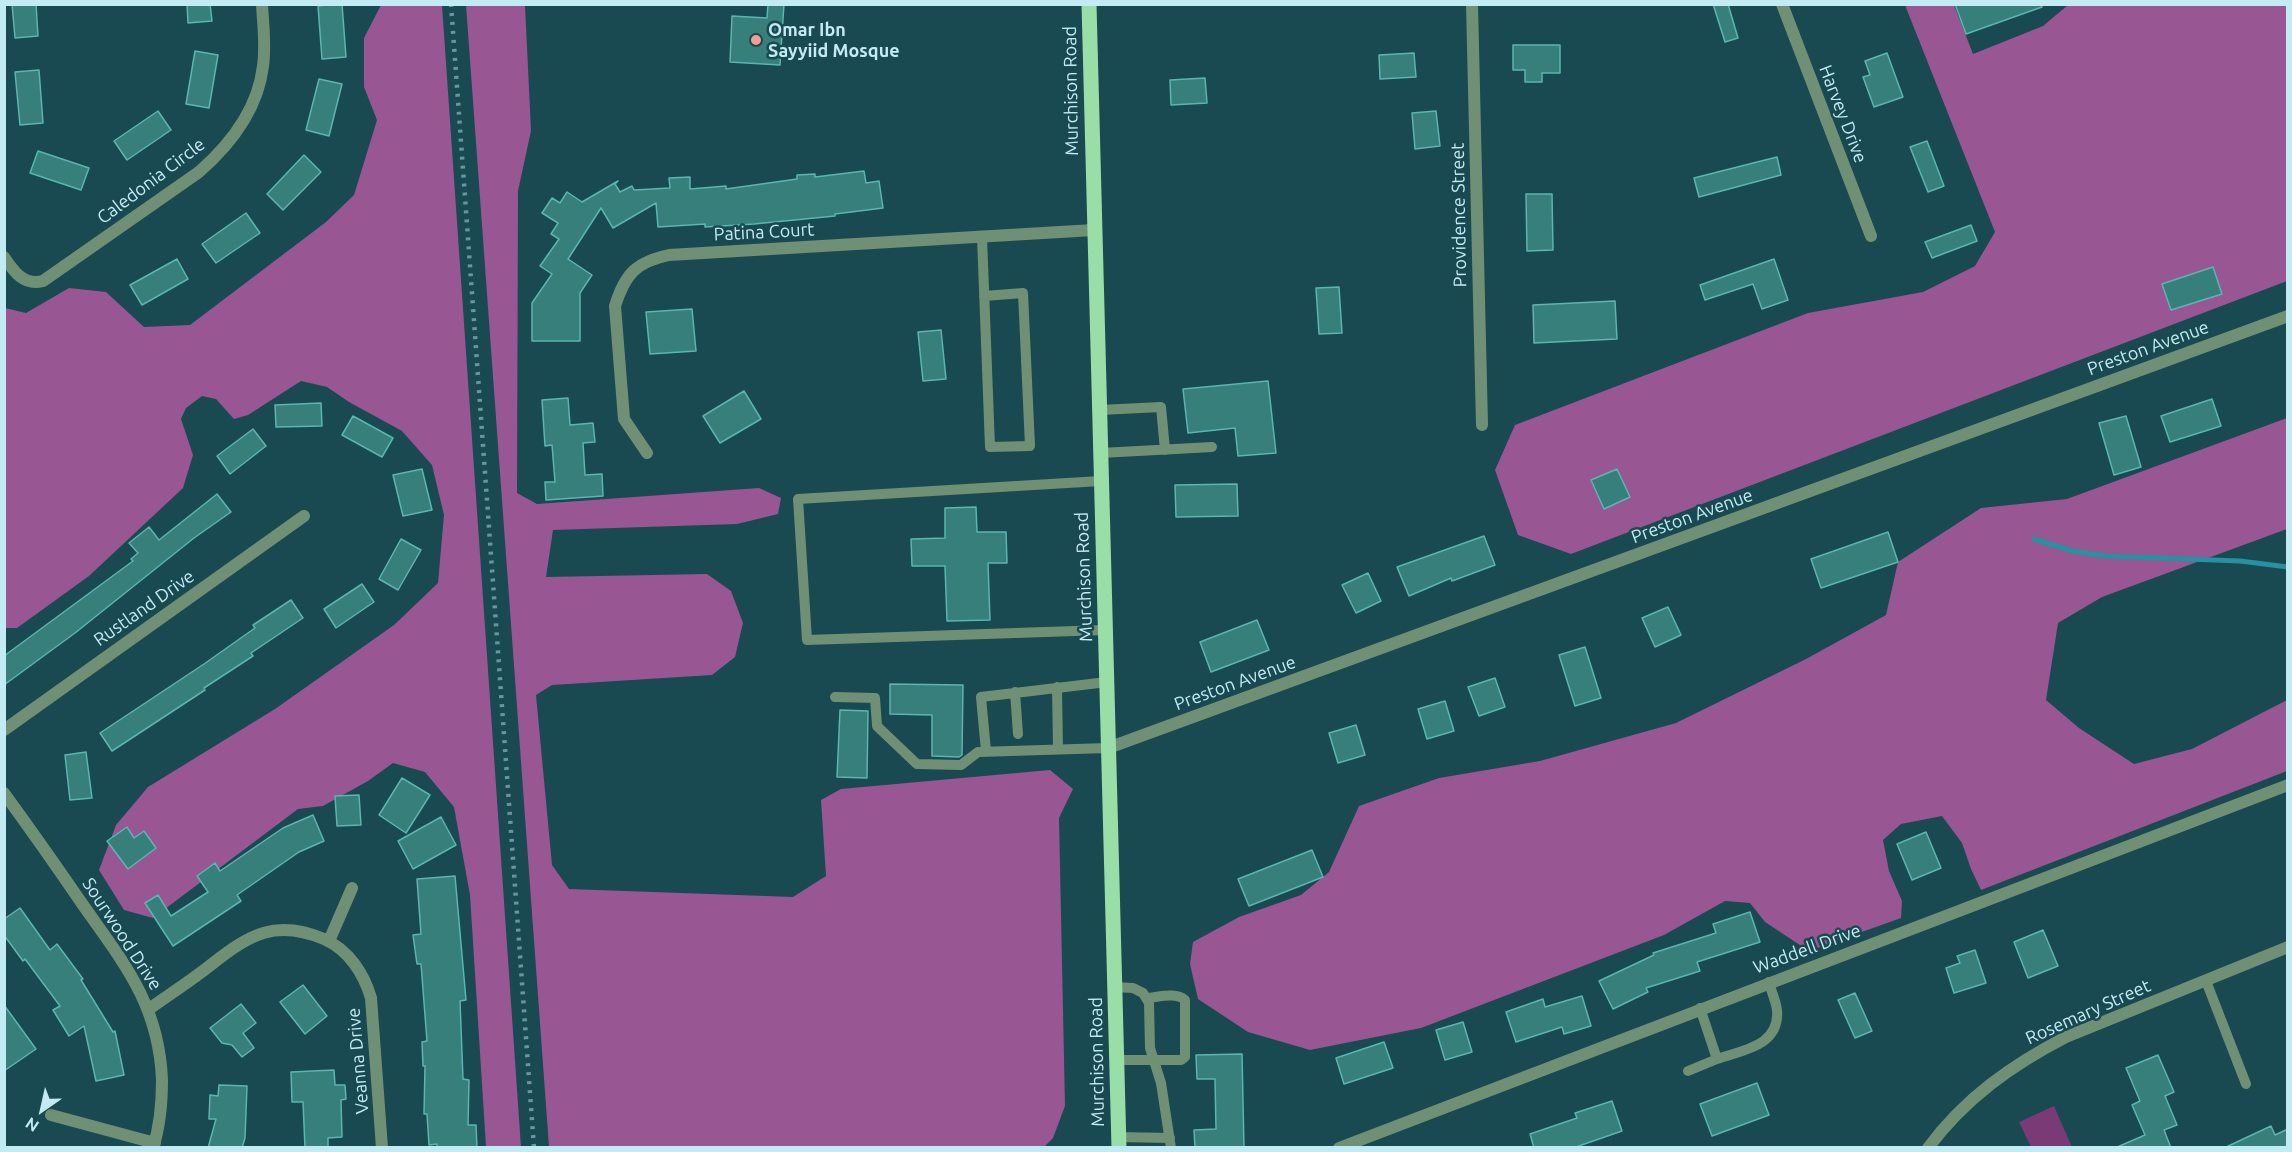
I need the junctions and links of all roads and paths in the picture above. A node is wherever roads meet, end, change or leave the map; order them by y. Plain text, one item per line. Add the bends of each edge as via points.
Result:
1 (262, 4) edge
2 (1089, 4) edge
3 (1472, 4) edge
4 (1782, 4) edge
5 (1094, 230) junction
6 (1871, 236) dead end
7 (982, 237) junction
8 (4, 257) edge
9 (984, 296) junction
10 (2288, 316) edge
11 (1100, 410) junction
12 (1482, 425) dead end
13 (1212, 447) dead end
14 (1166, 450) junction
15 (647, 453) dead end
16 (1101, 453) junction
17 (1101, 481) junction
18 (304, 516) dead end
19 (1105, 630) junction
20 (1107, 682) junction
21 (1057, 687) junction
22 (1015, 692) junction
23 (835, 697) dead end
24 (4, 730) edge
25 (1018, 734) dead end
26 (1108, 748) junction
27 (1058, 749) junction
28 (986, 751) junction
29 (2288, 785) edge
30 (4, 793) edge
31 (352, 888) dead end
32 (329, 941) junction
33 (2288, 948) edge
34 (2206, 981) junction
35 (1769, 982) junction
36 (1114, 987) junction
37 (1147, 998) junction
38 (1700, 1008) junction
39 (149, 1009) junction
40 (1717, 1059) junction
41 (1116, 1060) junction
42 (1153, 1060) junction
43 (1688, 1071) dead end
44 (2246, 1084) dead end
45 (51, 1115) dead end
46 (1118, 1142) edge
47 (1171, 1142) edge
48 (154, 1145) edge
49 (382, 1148) edge
50 (1339, 1148) edge
51 (1928, 1148) edge

1 - 8 street, Caledonia Circle via 264,58 257,91 243,122 218,155 43,281 36,283 18,277
2 - 5 main road, Murchison Road
3 - 12 street, Providence Street
4 - 6 street, Harvey Drive
5 - 7 street, Patina Court
5 - 11 main road, Murchison Road
7 - 9 lane
7 - 15 street, Patina Court via 669,255 648,260 632,273 615,306 624,419
9 - 9 lane via 990,447 1030,446 1023,293
10 - 26 street, Preston Avenue
11 - 14 lane via 1161,407
11 - 16 main road, Murchison Road
13 - 14 lane
14 - 16 lane
16 - 17 main road, Murchison Road
17 - 19 main road, Murchison Road
17 - 19 lane via 798,499 807,640
18 - 24 street, Rustland Drive
19 - 20 main road, Murchison Road
20 - 21 lane
20 - 26 main road, Murchison Road
21 - 22 lane
21 - 27 lane
22 - 25 lane
22 - 28 lane via 981,697
23 - 28 lane via 875,698 878,726 917,764 961,765 978,752
26 - 27 lane
26 - 36 main road, Murchison Road
27 - 28 lane
29 - 35 street, Waddell Drive
30 - 39 street, Sourwood Drive via 124,964
31 - 32 street
32 - 39 street, Veanna Drive via 295,930 257,934 224,953
32 - 49 street, Veanna Drive via 355,964 371,998
33 - 34 street, Rosemary Street
34 - 44 lane
34 - 51 street, Rosemary Street via 2066,1037 2032,1055 1971,1099
35 - 38 street, Waddell Drive
35 - 40 lane via 1777,1010 1769,1038
36 - 37 lane via 1133,988
36 - 41 main road, Murchison Road
37 - 42 lane
37 - 42 lane via 1179,996 1185,1004 1185,1057
38 - 40 lane
38 - 50 street, Waddell Drive
39 - 48 street, Sourwood Drive via 161,1057 162,1095
40 - 43 lane
41 - 42 lane
41 - 46 main road, Murchison Road
42 - 47 lane
45 - 48 street
46 - 47 lane

